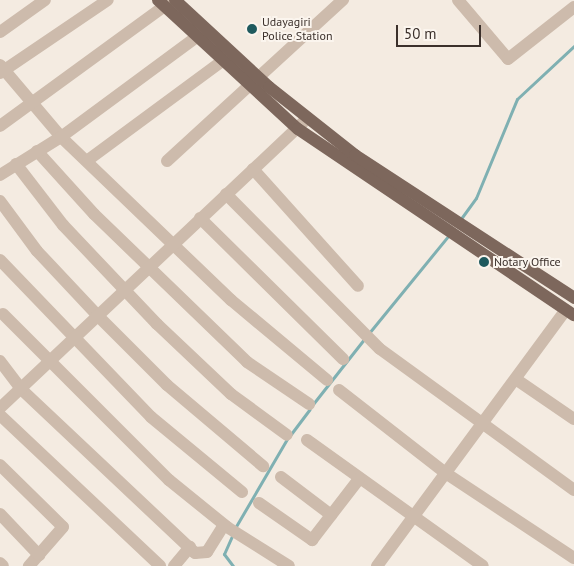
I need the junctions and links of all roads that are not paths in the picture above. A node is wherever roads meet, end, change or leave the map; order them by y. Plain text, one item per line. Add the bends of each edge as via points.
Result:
1 (45, 0) edge
2 (108, 0) edge
3 (343, 0) edge
4 (458, 0) edge
5 (168, 2) edge
6 (574, 7) edge
7 (0, 32) edge
8 (202, 34) junction
9 (227, 58) junction
10 (1, 69) edge
11 (255, 83) junction
12 (33, 104) junction
13 (308, 118) junction
14 (0, 126) edge
15 (298, 129) junction
16 (60, 138) junction
17 (37, 151) junction
18 (88, 160) junction
19 (167, 161) dead end
20 (16, 164) junction
21 (253, 169) junction
22 (0, 175) edge
23 (226, 194) junction
24 (0, 201) edge
25 (200, 218) junction
26 (438, 219) junction
27 (455, 222) junction
28 (448, 234) junction
29 (173, 244) junction
30 (0, 260) edge
31 (149, 265) junction
32 (358, 286) dead end
33 (123, 290) junction
34 (574, 298) edge
35 (570, 313) edge
36 (3, 314) dead end
37 (97, 315) junction
38 (73, 338) junction
39 (343, 359) dead end
40 (0, 361) edge
41 (49, 362) junction
42 (328, 380) dead end
43 (517, 380) junction
44 (21, 389) junction
45 (339, 390) dead end
46 (309, 404) dead end
47 (0, 408) edge
48 (0, 415) edge
49 (574, 419) edge
50 (483, 427) junction
51 (287, 435) dead end
52 (308, 440) dead end
53 (0, 465) edge
54 (263, 466) dead end
55 (447, 474) junction
56 (281, 477) dead end
57 (359, 478) junction
58 (574, 490) edge
59 (242, 492) dead end
60 (260, 503) dead end
61 (0, 514) edge
62 (332, 515) junction
63 (415, 517) junction
64 (226, 526) junction
65 (190, 547) junction
66 (39, 554) junction
67 (574, 558) edge
68 (0, 563) edge
69 (3, 566) edge
70 (29, 566) edge
71 (160, 566) edge
72 (174, 566) edge
73 (288, 566) edge
74 (378, 566) edge
75 (483, 566) edge

1 - 7 street
2 - 10 street
3 - 11 street
4 - 6 street via 508,59
5 - 8 main road
5 - 12 street
8 - 9 main road
8 - 16 street
9 - 11 main road
9 - 18 street
10 - 12 street
11 - 13 main road
11 - 15 main road
11 - 19 street
12 - 14 street
12 - 16 street
13 - 15 street
13 - 26 main road
15 - 21 street
15 - 26 main road
16 - 17 street
16 - 18 street
17 - 20 street
17 - 31 street via 94,214
18 - 29 street
20 - 22 street
20 - 33 street via 62,225
21 - 23 street
21 - 32 street
23 - 25 street
23 - 50 street via 362,333
24 - 37 street via 37,251
25 - 29 street
25 - 39 street
26 - 27 main road
26 - 28 main road
27 - 28 main road
27 - 34 main road
28 - 35 main road
29 - 31 street
29 - 42 street via 231,300
30 - 38 street
31 - 33 street
31 - 46 street via 247,362
33 - 37 street
33 - 51 street via 225,388
35 - 43 street
36 - 41 street
37 - 38 street
37 - 54 street via 167,384
38 - 41 street
38 - 59 street via 151,417
40 - 44 street
41 - 44 street
41 - 64 street via 116,432
43 - 49 street
43 - 50 street
44 - 47 street
44 - 65 street
45 - 55 street
48 - 71 street
50 - 55 street
50 - 58 street
52 - 57 street
53 - 66 street via 63,527
55 - 63 street
55 - 67 street
56 - 62 street
57 - 62 street
57 - 63 street
60 - 62 street via 312,540
61 - 66 street
63 - 74 street
63 - 75 street
64 - 65 street via 207,552 199,554
64 - 73 street via 272,551
65 - 72 street
66 - 70 street
68 - 69 street

